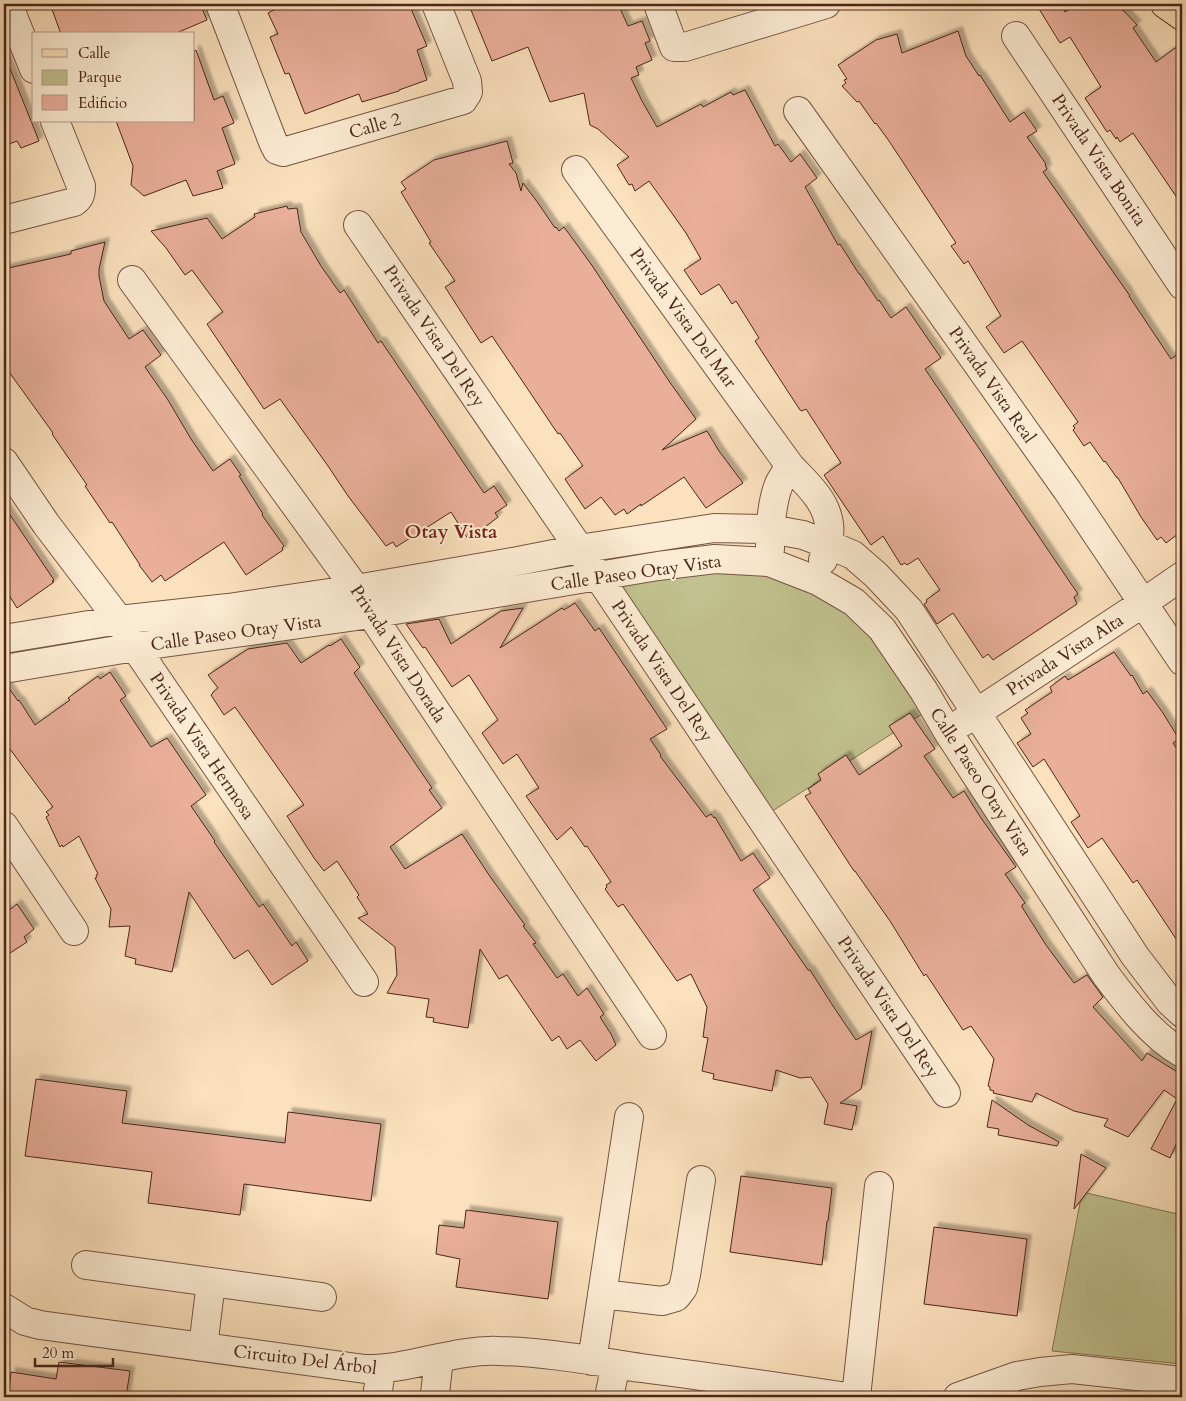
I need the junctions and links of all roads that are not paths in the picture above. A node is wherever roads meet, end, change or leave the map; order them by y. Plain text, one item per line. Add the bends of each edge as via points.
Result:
1 (8, 4) edge
2 (220, 4) edge
3 (436, 4) edge
4 (658, 4) edge
5 (826, 4) edge
6 (1165, 4) edge
7 (1182, 16) edge
8 (1016, 36) dead end
9 (32, 64) edge
10 (798, 111) dead end
11 (55, 122) edge
12 (576, 170) dead end
13 (4, 220) edge
14 (358, 225) dead end
15 (132, 280) dead end
16 (1182, 285) edge
17 (4, 462) edge
18 (790, 466) junction
19 (770, 529) junction
20 (828, 544) junction
21 (579, 549) junction
22 (769, 562) junction
23 (598, 576) junction
24 (1182, 576) edge
25 (818, 580) junction
26 (356, 589) junction
27 (1143, 604) junction
28 (371, 614) junction
29 (119, 620) junction
30 (4, 639) edge
31 (135, 647) junction
32 (1182, 661) edge
33 (4, 669) edge
34 (977, 713) junction
35 (948, 732) junction
36 (4, 826) edge
37 (74, 931) dead end
38 (1134, 956) junction
39 (1106, 975) junction
40 (364, 982) dead end
41 (1182, 1013) edge
42 (652, 1035) dead end
43 (1182, 1053) edge
44 (946, 1093) dead end
45 (628, 1117) dead end
46 (701, 1180) dead end
47 (879, 1186) dead end
48 (86, 1265) dead end
49 (211, 1282) junction
50 (602, 1294) junction
51 (322, 1297) dead end
52 (4, 1308) edge
53 (203, 1348) junction
54 (439, 1358) junction
55 (604, 1362) junction
56 (381, 1370) junction
57 (1182, 1382) edge
58 (377, 1397) edge
59 (435, 1397) edge
60 (609, 1397) edge
61 (847, 1397) edge
62 (856, 1397) edge
63 (958, 1397) edge

1 - 9 street
2 - 3 street, Calle 2 via 276,150 283,152 464,100 468,92 467,81
4 - 5 street via 674,47 685,47
6 - 7 main road
8 - 16 street, Privada Vista Bonita
10 - 27 street, Privada Vista Real via 1067,490
11 - 13 street via 80,186 79,199
12 - 18 street, Privada Vista Del Mar
14 - 21 street, Privada Vista Del Rey
15 - 26 street, Privada Vista Dorada
17 - 29 street, Privada Vista Hermosa via 46,524
18 - 19 street via 779,484
18 - 20 street, Privada Vista Del Mar via 814,490 825,512 829,526
19 - 20 street, Calle Paseo Otay Vista
19 - 21 street, Calle Paseo Otay Vista via 714,528
19 - 22 street
20 - 25 street, Privada Vista Del Mar
20 - 34 street, Calle Paseo Otay Vista via 852,555 909,610
21 - 23 street, Privada Vista Del Rey
21 - 26 street, Calle Paseo Otay Vista
22 - 23 street, Calle Paseo Otay Vista via 715,559
22 - 25 street, Calle Paseo Otay Vista
23 - 28 street, Calle Paseo Otay Vista
23 - 44 street, Privada Vista Del Rey
24 - 27 street, Privada Vista Alta
25 - 35 street, Calle Paseo Otay Vista via 854,602 882,629
26 - 28 street, Privada Vista Dorada
26 - 29 street, Calle Paseo Otay Vista
27 - 32 street, Privada Vista Real
27 - 34 street, Privada Vista Alta
28 - 31 street, Calle Paseo Otay Vista
28 - 42 street, Privada Vista Dorada
29 - 30 street, Calle Paseo Otay Vista
29 - 31 street, Privada Vista Hermosa
31 - 33 street, Calle Paseo Otay Vista
31 - 40 street, Privada Vista Hermosa
34 - 35 street, Privada Vista Alta
34 - 38 street, Calle Paseo Otay Vista
35 - 39 street, Calle Paseo Otay Vista
36 - 37 street
38 - 39 street
38 - 41 street, Calle Paseo Otay Vista
39 - 43 street, Calle Paseo Otay Vista via 1130,1007 1169,1046
45 - 50 street
46 - 50 street via 686,1275 683,1288 676,1297 662,1301
47 - 62 street
48 - 49 street
49 - 51 street
49 - 53 street
50 - 55 street
52 - 53 street, Circuito Del Árbol via 25,1321 40,1325
53 - 56 street, Circuito Del Árbol
54 - 55 street, Circuito Del Árbol via 497,1351
54 - 56 street, Circuito Del Árbol
54 - 59 street
55 - 60 street
55 - 61 street, Circuito Del Árbol
56 - 58 street
57 - 63 street via 1072,1369 1018,1376

